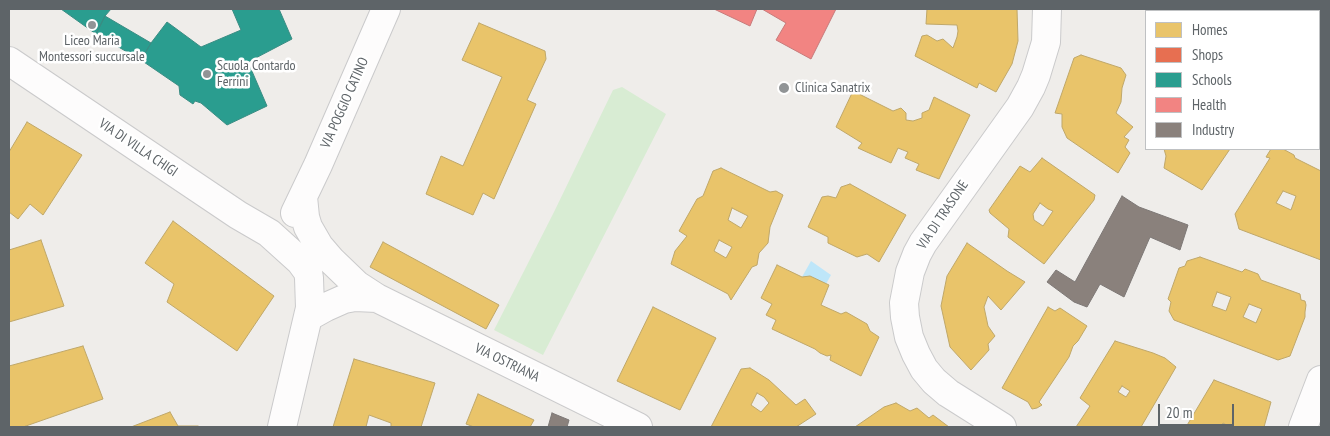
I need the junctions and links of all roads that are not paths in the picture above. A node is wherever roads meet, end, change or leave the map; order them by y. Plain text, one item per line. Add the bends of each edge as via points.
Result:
1 (386, 9) edge
2 (1047, 9) edge
3 (9, 61) edge
4 (303, 197) junction
5 (268, 234) junction
6 (377, 298) junction
7 (308, 317) junction
8 (1321, 380) edge
9 (282, 427) edge
10 (638, 427) edge
11 (1002, 427) edge
12 (1303, 427) edge

1 - 4 street, VIA POGGIO CATINO
2 - 11 street, VIA DI TRASONE via 1045,48 1031,87 923,243 910,272 904,303 909,337 924,369 948,393
3 - 5 street, VIA DI VILLA CHIGI
4 - 5 street via 288,225
4 - 6 street via 308,227 320,246 331,260
5 - 7 street, VIA DI VILLA CHIGI via 294,255 308,272
6 - 7 street via 354,297
6 - 10 street, VIA OSTRIANA
7 - 9 street, VIA DI VILLA CHIGI
8 - 12 street

